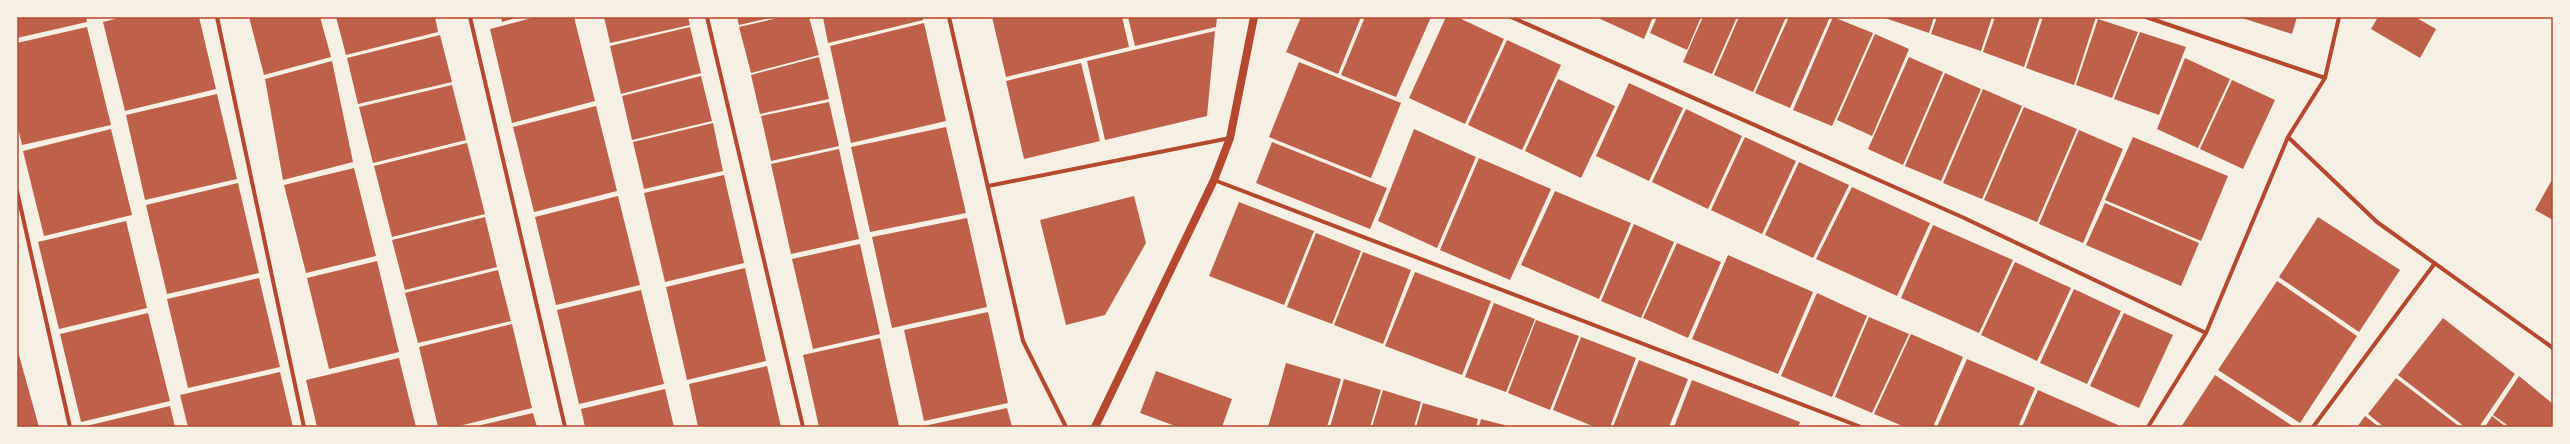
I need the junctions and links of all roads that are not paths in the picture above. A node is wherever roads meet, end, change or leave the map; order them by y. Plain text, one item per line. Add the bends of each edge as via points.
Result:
1 (217, 17) edge
2 (470, 17) edge
3 (708, 17) edge
4 (949, 17) edge
5 (1254, 17) edge
6 (1512, 17) edge
7 (2146, 17) edge
8 (2339, 17) edge
9 (2325, 78) junction
10 (2288, 136) junction
11 (1230, 138) junction
12 (1214, 180) junction
13 (988, 186) junction
14 (17, 191) edge
15 (2435, 263) junction
16 (2206, 333) junction
17 (2553, 348) edge
18 (70, 427) edge
19 (304, 427) edge
20 (565, 427) edge
21 (804, 427) edge
22 (1066, 427) edge
23 (1095, 427) edge
24 (1861, 427) edge
25 (2148, 427) edge
26 (2313, 427) edge

1 - 19 street
2 - 20 street
3 - 21 street
4 - 13 street
5 - 11 main road
6 - 16 street via 1962,217
7 - 9 street
8 - 9 street
9 - 10 street
10 - 15 street via 2377,222
10 - 16 street
11 - 12 main road
11 - 13 street
12 - 23 main road
12 - 24 street
13 - 22 street via 1023,341
14 - 18 street
15 - 17 street
15 - 26 street
16 - 25 street

